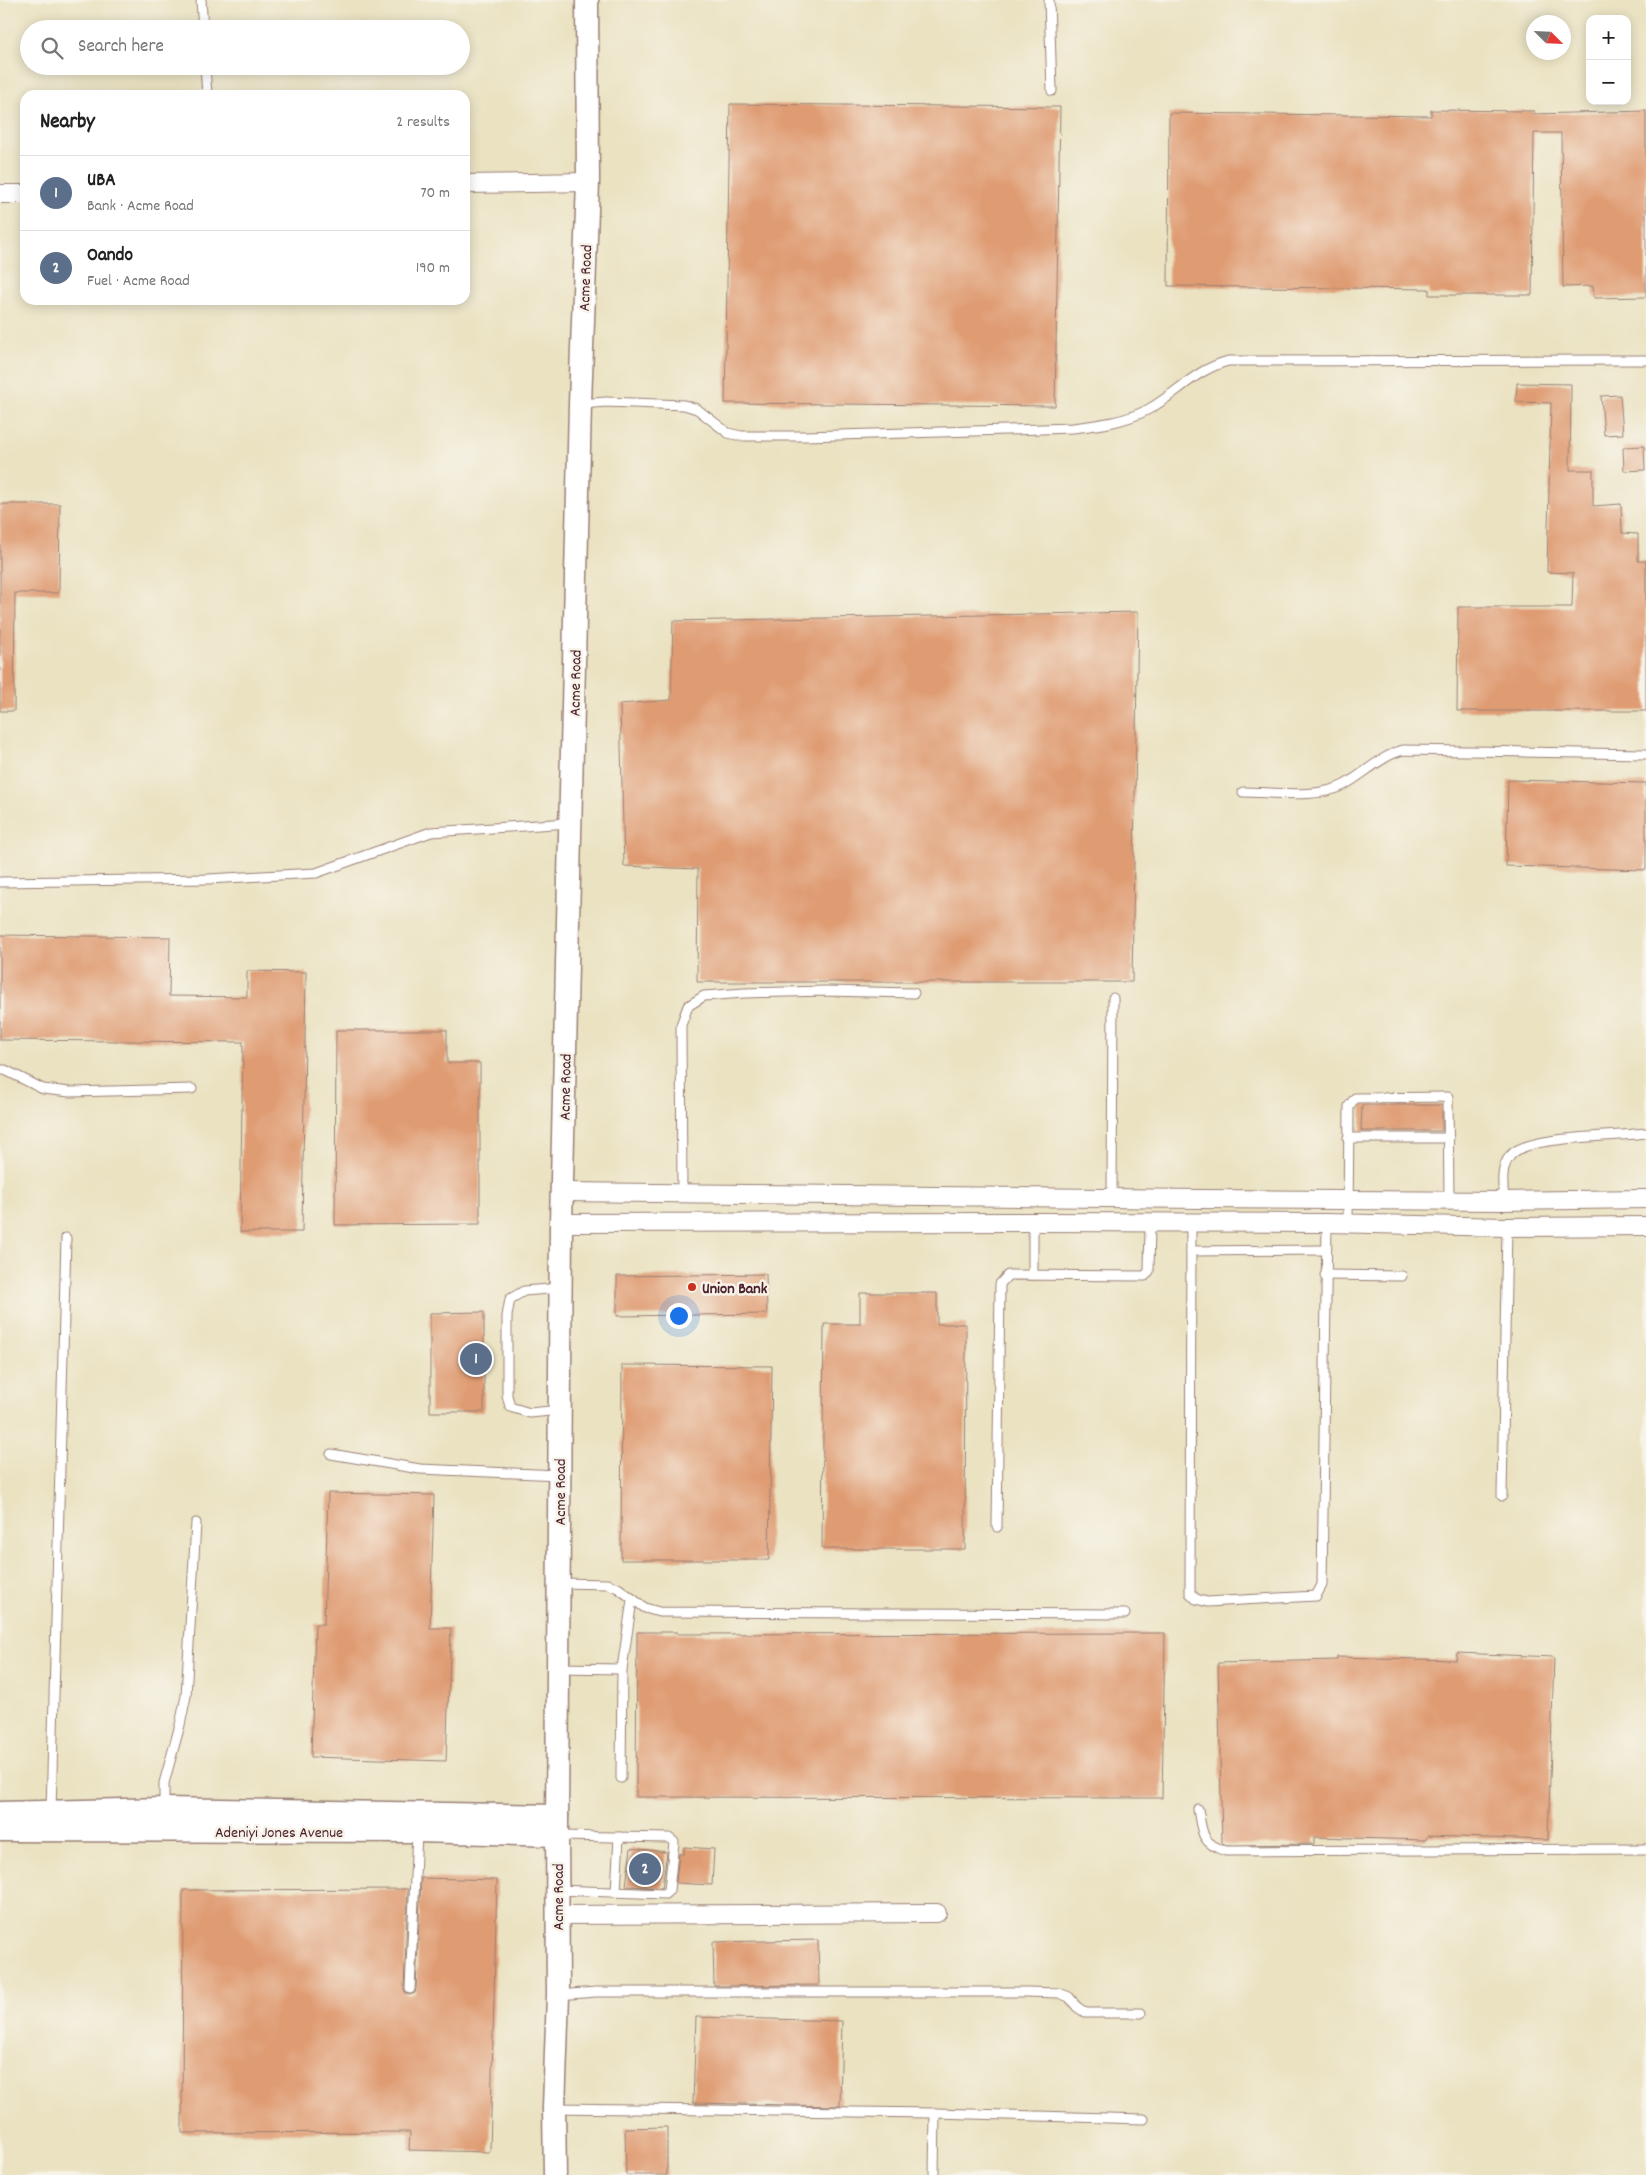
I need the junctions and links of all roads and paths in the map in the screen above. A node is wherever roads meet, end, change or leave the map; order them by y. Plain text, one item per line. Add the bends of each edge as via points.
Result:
1 (201, 0) edge
2 (587, 0) edge
3 (1049, 0) edge
4 (202, 20) edge
5 (206, 75) edge
6 (207, 90) edge
7 (1052, 91) dead end
8 (588, 182) junction
9 (470, 184) edge
10 (0, 194) edge
11 (20, 194) edge
12 (1646, 360) edge
13 (580, 404) junction
14 (1646, 754) edge
15 (1244, 792) dead end
16 (571, 823) junction
17 (0, 882) edge
18 (914, 993) dead end
19 (1113, 998) dead end
20 (0, 1070) edge
21 (192, 1089) dead end
22 (1646, 1133) edge
23 (1348, 1138) junction
24 (1449, 1138) junction
25 (562, 1192) junction
26 (682, 1194) junction
27 (817, 1194) junction
28 (1112, 1198) junction
29 (1646, 1199) edge
30 (1348, 1200) junction
31 (1449, 1200) junction
32 (1504, 1201) junction
33 (818, 1222) junction
34 (1032, 1222) junction
35 (561, 1223) junction
36 (1150, 1224) junction
37 (1191, 1224) junction
38 (1327, 1224) junction
39 (1348, 1224) junction
40 (1646, 1226) edge
41 (1507, 1227) junction
42 (66, 1238) dead end
43 (1326, 1250) junction
44 (1191, 1251) junction
45 (1325, 1274) junction
46 (1033, 1275) junction
47 (1402, 1276) dead end
48 (560, 1288) junction
49 (560, 1410) junction
50 (331, 1454) dead end
51 (559, 1475) junction
52 (1502, 1496) dead end
53 (196, 1523) dead end
54 (998, 1527) dead end
55 (558, 1583) junction
56 (632, 1600) junction
57 (1125, 1614) dead end
58 (558, 1668) junction
59 (622, 1669) junction
60 (621, 1778) dead end
61 (164, 1809) junction
62 (1198, 1809) dead end
63 (0, 1812) edge
64 (51, 1821) junction
65 (557, 1826) junction
66 (0, 1830) edge
67 (417, 1831) junction
68 (619, 1837) junction
69 (1646, 1849) edge
70 (557, 1890) junction
71 (616, 1892) junction
72 (937, 1913) dead end
73 (557, 1915) junction
74 (410, 1989) dead end
75 (558, 1995) junction
76 (1141, 2013) dead end
77 (554, 2108) junction
78 (935, 2113) junction
79 (1144, 2119) dead end
80 (555, 2175) edge
81 (934, 2175) edge

1 - 4 lane
2 - 8 street, Acme Road
3 - 7 lane
5 - 6 lane
8 - 9 street
8 - 13 street, Acme Road
10 - 11 street
12 - 13 lane via 1228,361 1190,378 1150,409 1130,418 1073,428 741,436 728,433 707,415 684,405
13 - 16 street, Acme Road
14 - 15 lane via 1403,750 1392,753 1342,787 1316,793
16 - 17 lane via 431,832 316,873 208,880
16 - 25 street, Acme Road
18 - 26 lane via 744,993 704,996 688,1006 681,1025
19 - 28 lane
20 - 21 lane via 43,1089 70,1092
22 - 32 lane via 1527,1145 1509,1156 1502,1175
23 - 24 lane
23 - 24 lane via 1350,1106 1356,1098 1446,1096 1450,1100
23 - 30 lane
24 - 31 lane
25 - 26 street
25 - 35 street, Acme Road
26 - 27 street
27 - 28 street
27 - 33 street
28 - 30 street
29 - 32 street
30 - 31 street
30 - 39 lane
31 - 32 street
33 - 34 street
33 - 35 street
34 - 36 street
34 - 46 lane
35 - 48 street, Acme Road
36 - 37 street
36 - 46 lane via 1149,1271 1145,1276
37 - 38 street
37 - 44 lane
38 - 39 street
38 - 43 lane
39 - 41 street
40 - 41 street
41 - 52 lane
42 - 64 lane
43 - 44 lane
43 - 45 lane
44 - 45 lane via 1190,1593 1207,1602 1316,1596 1322,1585
45 - 47 lane
46 - 54 lane via 1008,1275 1000,1284
48 - 49 street, Acme Road
48 - 49 lane via 524,1291 510,1299 507,1316 510,1407 530,1413
49 - 51 street, Acme Road
50 - 51 lane via 420,1469
51 - 55 street, Acme Road
53 - 61 lane via 186,1696 164,1783
55 - 56 lane via 608,1584
55 - 58 street, Acme Road
56 - 57 lane via 660,1612
56 - 59 lane
58 - 59 lane
58 - 65 street, Acme Road
59 - 60 lane
61 - 64 street, Adeniyi Jones Avenue
61 - 65 street, Adeniyi Jones Avenue
62 - 69 lane via 1202,1835 1215,1848 1226,1851
63 - 64 street, Adeniyi Jones Avenue
64 - 66 street, Adeniyi Jones Avenue
64 - 67 street, Adeniyi Jones Avenue
65 - 67 street, Adeniyi Jones Avenue
65 - 68 lane
65 - 70 street, Acme Road
67 - 74 lane
68 - 71 lane
68 - 71 lane via 669,1838 674,1842 668,1893
70 - 71 lane
70 - 73 street, Acme Road
72 - 73 street
73 - 75 street, Acme Road
75 - 76 lane via 596,1992 1059,1993 1069,1997 1077,2008 1086,2013
75 - 77 street, Acme Road
77 - 78 lane
77 - 80 street, Acme Road
78 - 79 lane
78 - 81 lane

